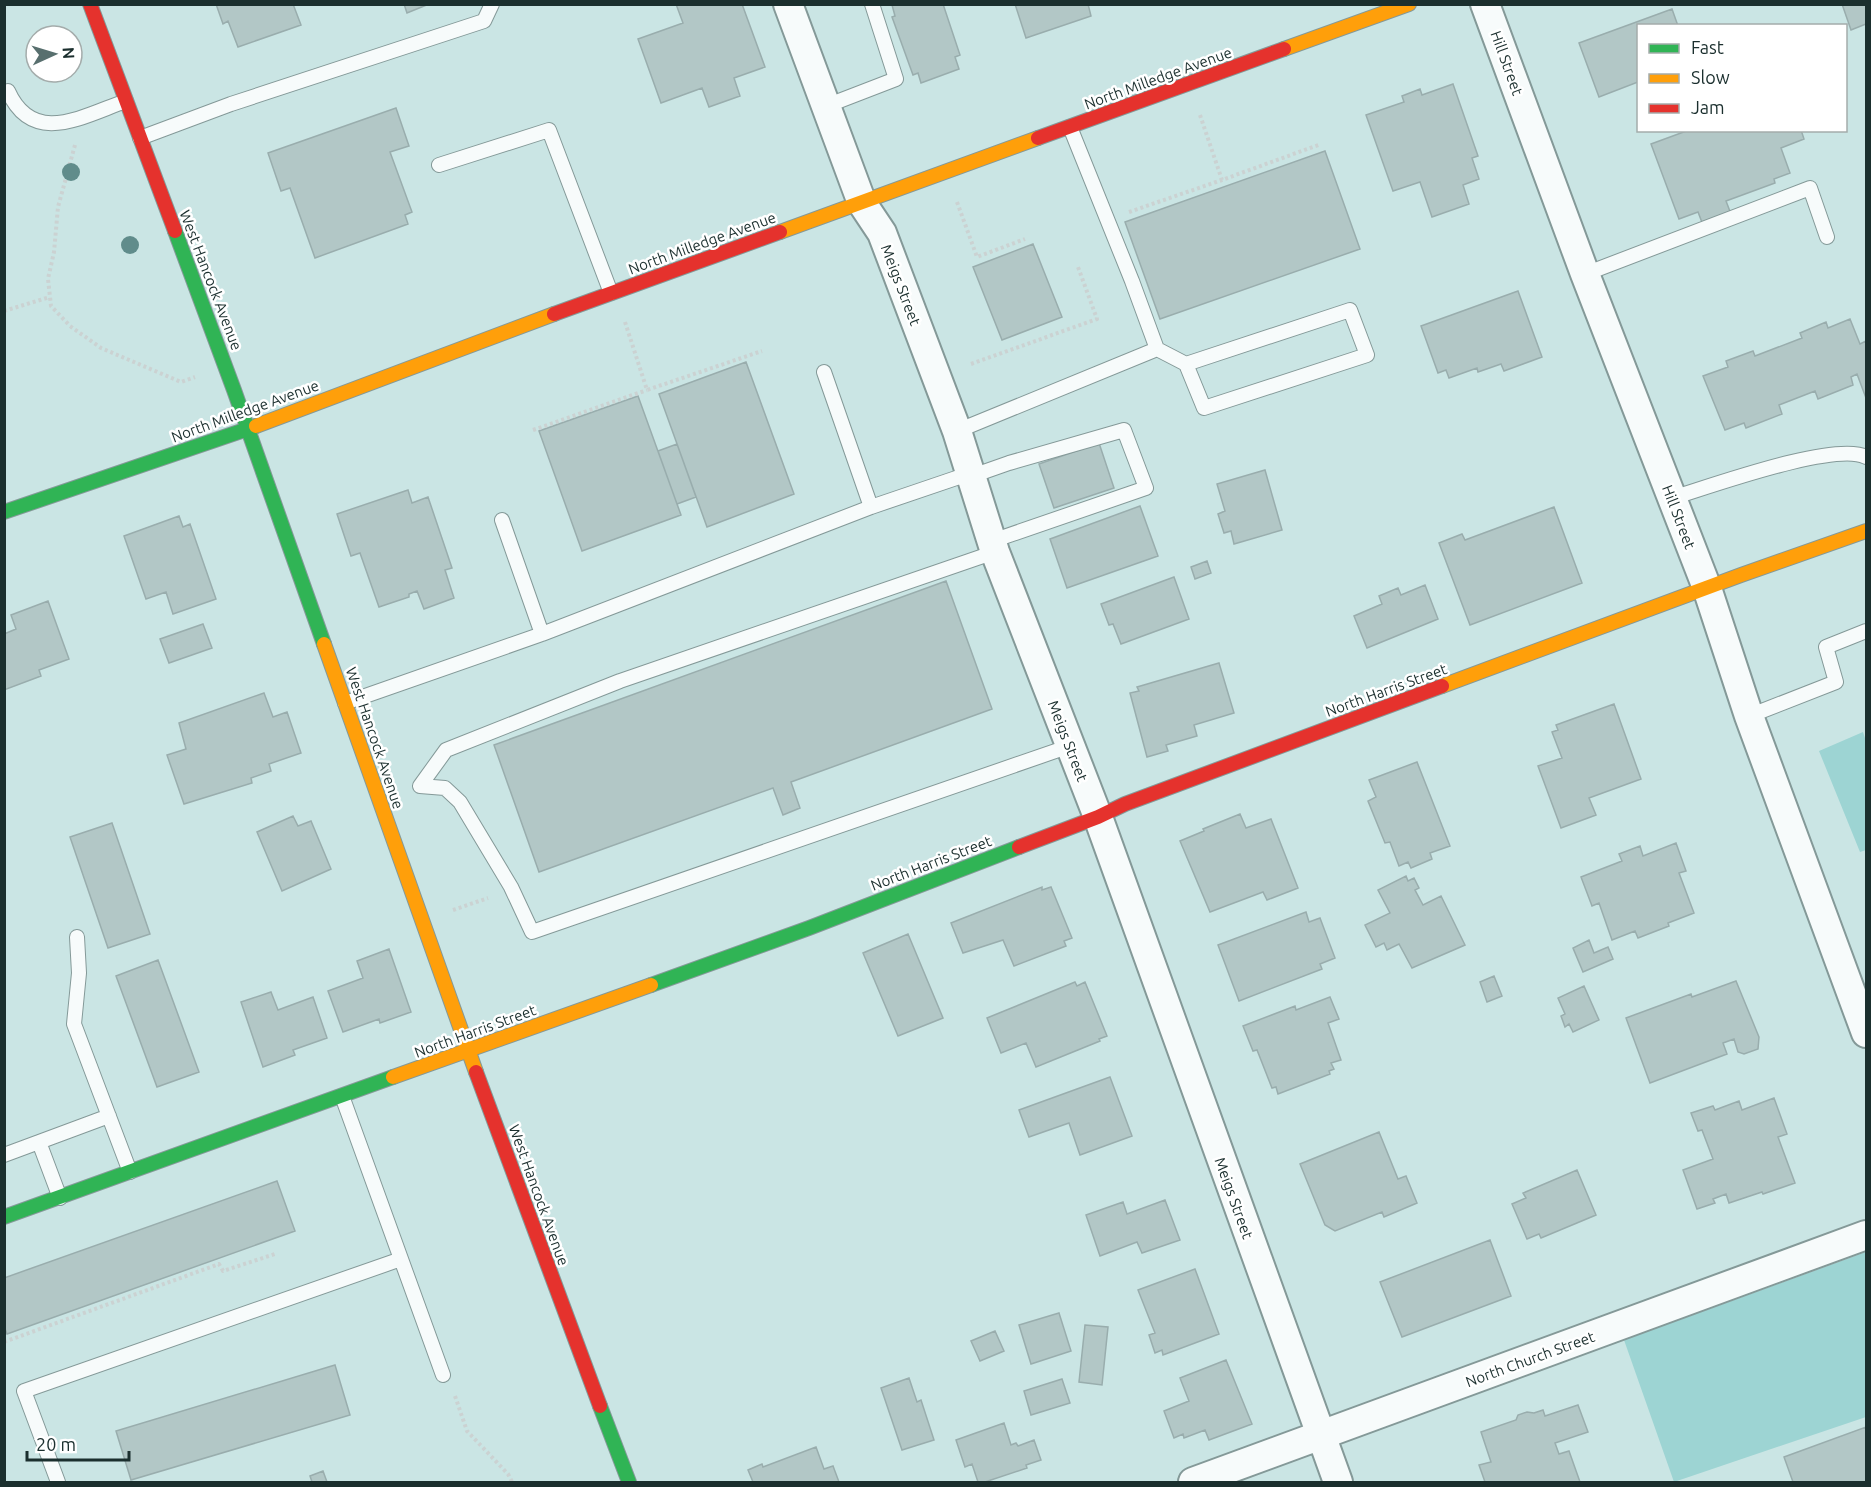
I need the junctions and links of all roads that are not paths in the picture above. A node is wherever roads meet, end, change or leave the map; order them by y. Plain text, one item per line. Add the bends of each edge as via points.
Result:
1 (90, 4) edge
2 (492, 4) edge
3 (789, 4) edge
4 (872, 4) edge
5 (1409, 4) edge
6 (1485, 4) edge
7 (8, 91) dead end
8 (126, 101) junction
9 (826, 106) junction
10 (1070, 127) junction
11 (140, 138) junction
12 (439, 165) dead end
13 (862, 203) junction
14 (1827, 237) dead end
15 (1585, 274) junction
16 (611, 293) junction
17 (1157, 349) junction
18 (1186, 364) junction
19 (824, 372) dead end
20 (248, 429) junction
21 (957, 431) junction
22 (1866, 457) edge
23 (972, 474) junction
24 (1672, 498) junction
25 (871, 507) junction
26 (4, 512) edge
27 (502, 520) dead end
28 (1866, 531) edge
29 (994, 547) junction
30 (1707, 588) junction
31 (1866, 631) edge
32 (542, 634) junction
33 (345, 703) junction
34 (1749, 716) junction
35 (1070, 746) junction
36 (1098, 817) junction
37 (77, 937) dead end
38 (1866, 1033) edge
39 (468, 1051) junction
40 (342, 1096) junction
41 (109, 1116) junction
42 (39, 1142) junction
43 (4, 1155) edge
44 (130, 1172) junction
45 (60, 1198) junction
46 (4, 1217) edge
47 (1866, 1235) edge
48 (401, 1259) junction
49 (443, 1375) road end
50 (1321, 1436) junction
51 (58, 1482) edge
52 (629, 1482) edge
53 (1193, 1482) edge
54 (1338, 1482) edge

1 - 8 street, West Hancock Avenue
2 - 11 lane via 484,21
3 - 9 street, Meigs Street
4 - 9 lane via 896,79
5 - 10 street, North Milledge Avenue
6 - 15 street, Hill Street
7 - 8 lane via 21,111 34,121 52,124
8 - 11 street, West Hancock Avenue
9 - 13 street, Meigs Street
10 - 13 street, North Milledge Avenue
10 - 17 lane
11 - 20 street, West Hancock Avenue
12 - 16 lane via 549,130
13 - 16 street, North Milledge Avenue
13 - 21 street, Meigs Street via 882,233
14 - 15 lane via 1809,188
15 - 24 street, Hill Street
16 - 20 street, North Milledge Avenue
17 - 18 lane
17 - 21 lane
18 - 18 lane via 1350,310 1367,355 1204,408
19 - 25 lane
20 - 26 street, North Milledge Avenue
20 - 33 street, West Hancock Avenue
21 - 23 street, Meigs Street
22 - 24 lane via 1841,453 1801,460
23 - 25 lane
23 - 29 street, Meigs Street
23 - 29 lane via 1124,430 1146,488
24 - 30 street, Hill Street
25 - 32 lane
27 - 32 lane
28 - 30 street, North Harris Street
29 - 35 street, Meigs Street
29 - 35 lane via 620,681 446,750 420,786 445,788 460,802 511,887 532,932
30 - 34 street, Hill Street
30 - 36 street, North Harris Street
31 - 34 lane via 1826,646 1836,682
32 - 33 lane
33 - 39 street, West Hancock Avenue
34 - 38 street, Hill Street
35 - 36 street, Meigs Street
36 - 39 street, North Harris Street via 809,928
36 - 50 street, Meigs Street
37 - 41 lane via 79,973 74,1024
39 - 40 street, North Harris Street
39 - 52 street, West Hancock Avenue
40 - 44 street, North Harris Street
40 - 48 lane
41 - 42 lane
41 - 44 lane
42 - 43 lane
42 - 45 lane
44 - 45 street, North Harris Street
45 - 46 street, North Harris Street
47 - 50 street, North Church Street
48 - 49 lane
48 - 51 lane via 24,1391
50 - 53 street, North Church Street
50 - 54 street, Meigs Street

